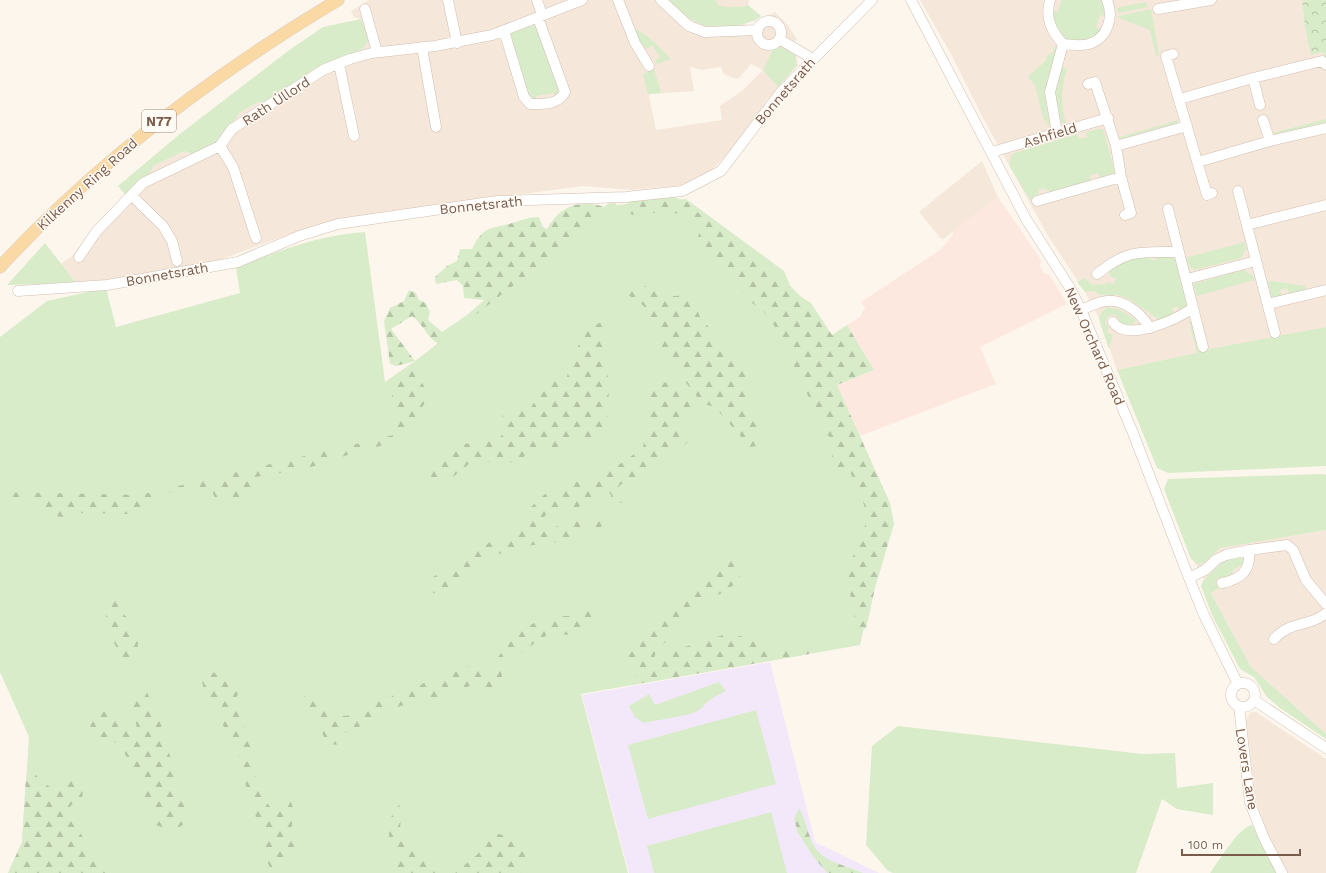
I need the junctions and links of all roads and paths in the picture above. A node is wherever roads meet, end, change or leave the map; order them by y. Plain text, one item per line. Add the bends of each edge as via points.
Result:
1 (338, 0) edge
2 (448, 0) edge
3 (537, 0) edge
4 (582, 0) edge
5 (618, 0) edge
6 (661, 0) edge
7 (872, 0) edge
8 (911, 0) edge
9 (1050, 0) edge
10 (1107, 0) edge
11 (1211, 0) edge
12 (1183, 2) edge
13 (365, 9) dead end
14 (1158, 9) dead end
15 (540, 17) junction
16 (758, 30) junction
17 (504, 31) junction
18 (779, 39) junction
19 (457, 42) junction
20 (1063, 44) junction
21 (422, 47) junction
22 (377, 52) junction
23 (1174, 54) dead end
24 (813, 59) junction
25 (338, 64) junction
26 (1326, 65) edge
27 (649, 66) dead end
28 (1253, 78) junction
29 (1088, 84) dead end
30 (1180, 99) junction
31 (1260, 105) dead end
32 (1108, 118) junction
33 (1263, 120) dead end
34 (1187, 126) junction
35 (436, 127) dead end
36 (1326, 128) edge
37 (1057, 133) junction
38 (354, 136) dead end
39 (1270, 141) junction
40 (220, 146) junction
41 (1116, 146) junction
42 (992, 152) junction
43 (1198, 162) junction
44 (1121, 177) junction
45 (1238, 191) dead end
46 (1212, 193) dead end
47 (132, 196) junction
48 (1042, 197) dead end
49 (1326, 205) edge
50 (1168, 210) dead end
51 (1125, 215) dead end
52 (1247, 225) junction
53 (256, 238) dead end
54 (1178, 252) junction
55 (79, 257) dead end
56 (177, 261) dead end
57 (1256, 261) junction
58 (0, 267) edge
59 (1097, 274) dead end
60 (1187, 279) junction
61 (1326, 290) edge
62 (18, 291) dead end
63 (1268, 304) junction
64 (1193, 308) junction
65 (1081, 310) junction
66 (1113, 322) dead end
67 (1150, 328) junction
68 (1275, 334) dead end
69 (1203, 347) dead end
70 (1249, 550) junction
71 (1189, 578) junction
72 (1222, 583) dead end
73 (1322, 592) edge
74 (1326, 604) edge
75 (1326, 613) edge
76 (1274, 639) dead end
77 (1238, 684) junction
78 (1254, 700) junction
79 (1239, 706) junction
80 (1326, 748) edge
81 (1282, 873) edge

1 - 58 main road, Kilkenny Ring Road / N77 via 234,65 168,114 69,198
2 - 19 street
3 - 15 street
4 - 15 street, Rath Úllord
5 - 27 street via 635,43
6 - 16 street via 689,26 705,32
7 - 24 street, Bonnetsrath
8 - 42 street, New Orchard Road
9 - 20 street via 1048,21 1052,31
10 - 20 street via 1111,13 1106,31 1101,37 1089,44
11 - 12 street
12 - 14 street
13 - 22 street
15 - 17 street, Rath Úllord
15 - 17 street via 565,92 562,98 549,104 530,104 524,97
16 - 18 street via 760,40 766,44 774,44
16 - 18 street via 766,21 774,22 780,27
17 - 19 street, Rath Úllord
18 - 24 street
19 - 21 street, Rath Úllord
20 - 37 street via 1050,92
21 - 22 street, Rath Úllord
21 - 35 street
22 - 25 street, Rath Úllord
23 - 30 street via 1166,56
24 - 62 street, Bonnetsrath via 781,92 721,171 682,191 626,197 497,201 338,224 299,236 238,262 107,285
25 - 38 street
25 - 40 street, Rath Úllord via 322,70 232,129
26 - 28 street via 1322,61
28 - 30 street
28 - 31 street
29 - 32 street via 1095,82
30 - 34 street
32 - 37 street, Ashfield
32 - 41 street
33 - 39 street
34 - 41 street
34 - 43 street
36 - 39 street
37 - 42 street, Ashfield
39 - 43 street
40 - 47 street, Rath Úllord via 143,183
40 - 53 street via 233,167
41 - 44 street
42 - 65 street, New Orchard Road via 1026,219
43 - 46 street via 1207,195
44 - 48 street
44 - 51 street via 1131,213
45 - 52 street
47 - 55 street, Rath Úllord via 96,232
47 - 56 street via 163,226 172,241
49 - 52 street
50 - 54 street
52 - 57 street
54 - 59 street via 1134,253 1120,257
54 - 60 street
57 - 60 street
57 - 63 street
60 - 64 street
61 - 63 street
63 - 68 street
64 - 67 street via 1180,317
64 - 69 street
65 - 67 street via 1103,301 1116,301 1138,313
65 - 71 street, New Orchard Road via 1142,454
66 - 67 street via 1124,330
70 - 71 street via 1220,556 1205,570
70 - 72 street via 1247,570 1232,581
70 - 73 street via 1290,546 1306,580
71 - 77 street, New Orchard Road
73 - 74 street
75 - 76 street via 1310,622 1291,626
77 - 78 street via 1246,683 1252,686
77 - 79 street via 1233,688 1231,695 1233,702
78 - 79 street via 1249,705
78 - 80 street
79 - 81 street, Lovers Lane via 1250,803

